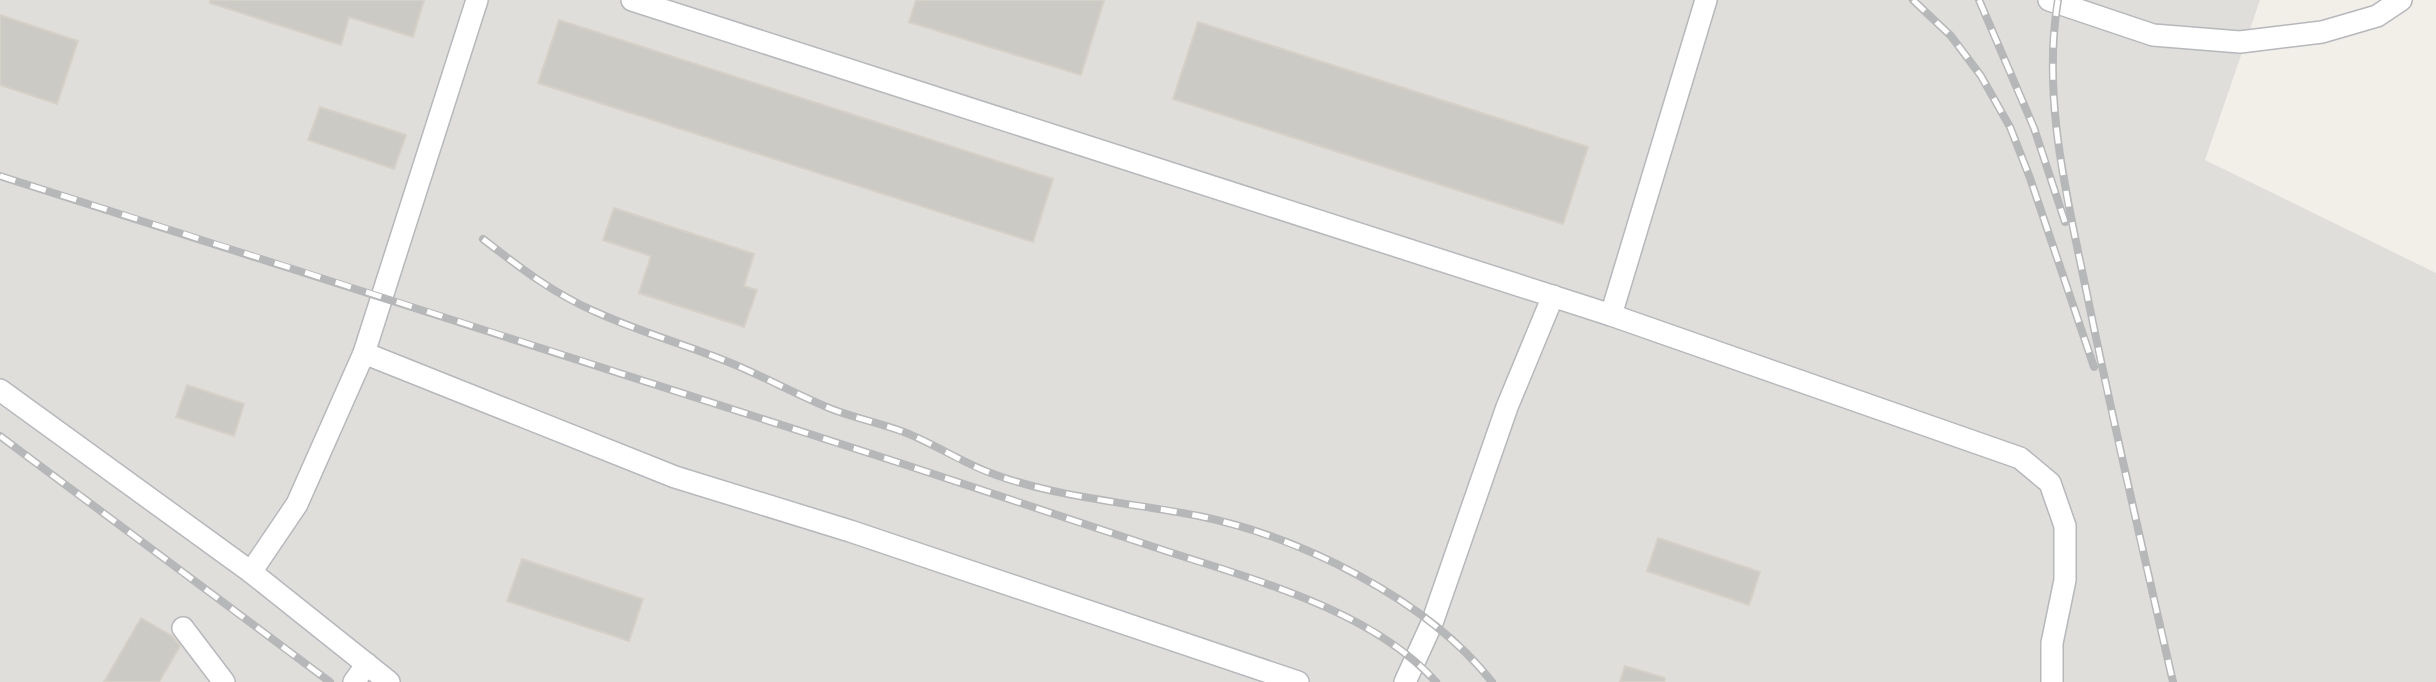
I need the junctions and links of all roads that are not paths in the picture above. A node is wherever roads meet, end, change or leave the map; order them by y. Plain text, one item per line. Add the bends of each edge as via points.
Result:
1 (477, 0) edge
2 (632, 0) edge
3 (1706, 0) edge
4 (2049, 0) edge
5 (2401, 0) edge
6 (1553, 296) junction
7 (1611, 315) junction
8 (364, 354) junction
9 (0, 390) edge
10 (251, 572) junction
11 (183, 628) dead end
12 (367, 664) junction
13 (224, 682) edge
14 (354, 682) edge
15 (389, 682) edge
16 (1298, 682) edge
17 (1405, 682) edge
18 (2052, 682) edge

1 - 8 street
2 - 6 street
3 - 7 street
4 - 5 street via 2153,35 2239,42 2322,32 2377,16
6 - 7 street
6 - 17 street via 1507,407 1432,623
7 - 18 street via 2021,458 2050,483 2065,526 2065,580 2052,643
8 - 10 street via 297,504
8 - 16 street via 675,477
9 - 10 street
10 - 12 street
11 - 13 street
12 - 14 street
12 - 15 street

